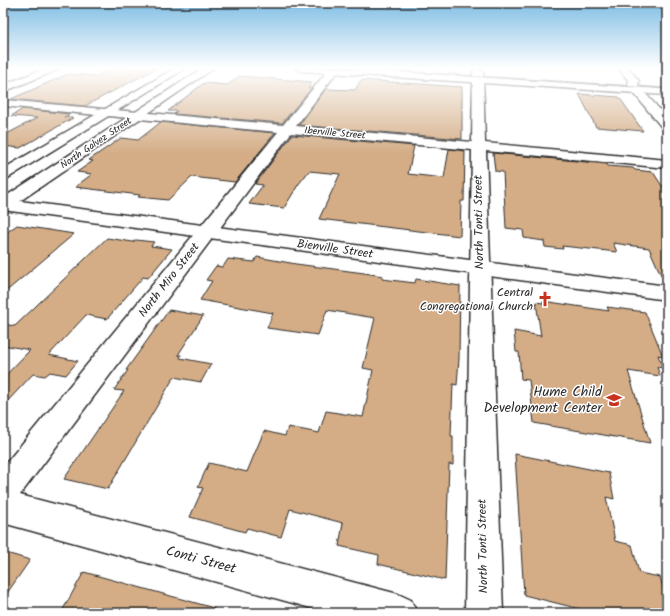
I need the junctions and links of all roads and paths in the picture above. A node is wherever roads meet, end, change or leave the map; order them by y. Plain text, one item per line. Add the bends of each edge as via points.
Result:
1 (133, 97) edge
2 (166, 97) edge
3 (312, 97) edge
4 (478, 97) edge
5 (644, 97) edge
6 (3, 103) edge
7 (107, 112) junction
8 (139, 115) junction
9 (667, 126) edge
10 (288, 128) junction
11 (478, 146) junction
12 (667, 164) edge
13 (3, 175) edge
14 (6, 201) edge
15 (210, 227) junction
16 (480, 263) junction
17 (667, 281) edge
18 (667, 293) edge
19 (3, 492) edge
20 (3, 507) edge
21 (398, 613) edge
22 (484, 613) edge

1 - 7 street, North Galvez Street
2 - 8 street, North Galvez Street
3 - 10 street, North Miro Street
4 - 11 street, North Tonti Street
5 - 9 street
6 - 7 street, Iberville Street
7 - 8 street, Iberville Street
7 - 13 street, North Galvez Street
8 - 10 street, Iberville Street
8 - 14 street, North Galvez Street
10 - 11 street, Iberville Street
10 - 15 street, North Miro Street
11 - 12 street, Iberville Street
11 - 16 street, North Tonti Street
14 - 15 street, Bienville Street
15 - 16 street, Bienville Street
15 - 19 street, North Miro Street
16 - 17 street, Bienville Street
16 - 18 street, Bienville Street
16 - 22 street, North Tonti Street
20 - 21 street, Conti Street

